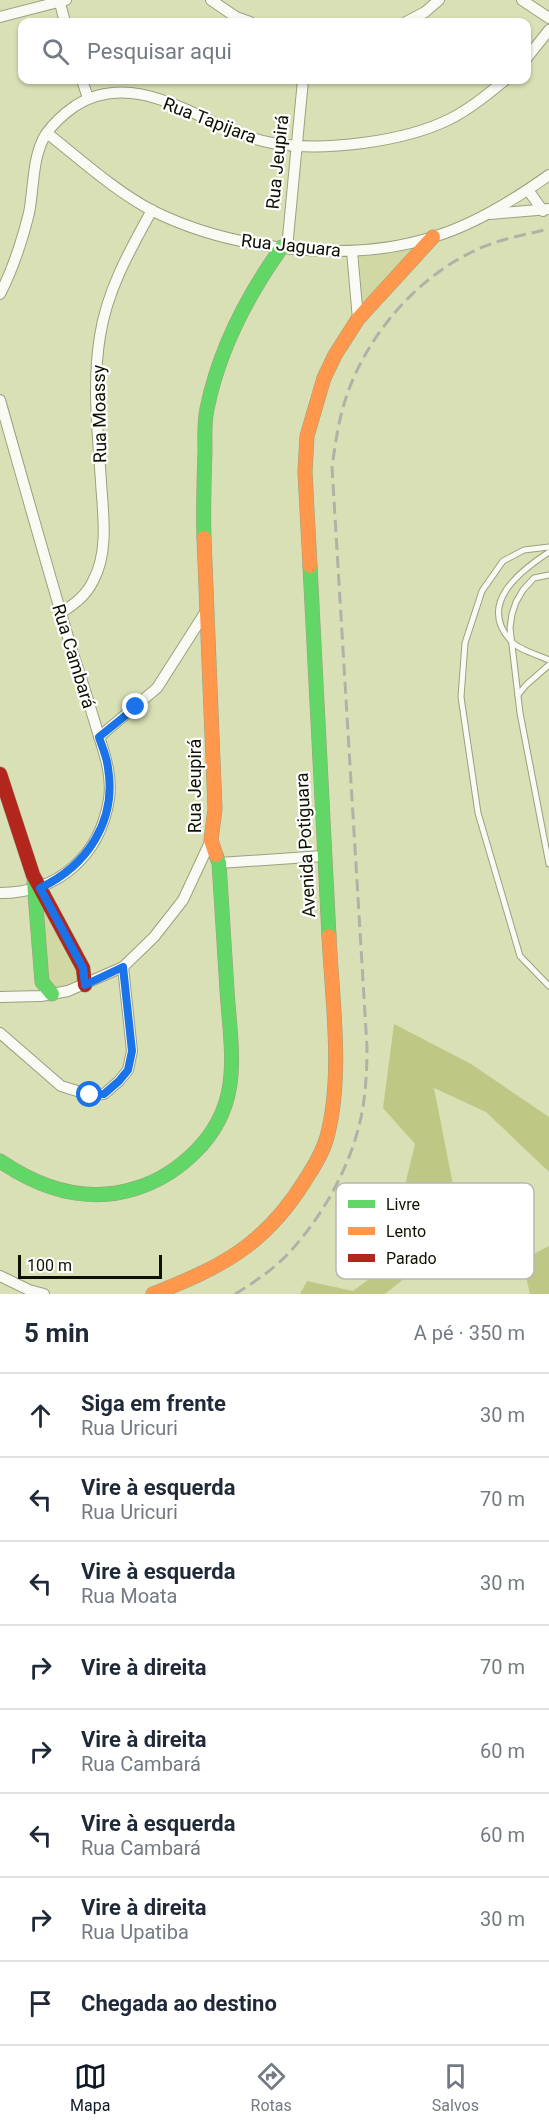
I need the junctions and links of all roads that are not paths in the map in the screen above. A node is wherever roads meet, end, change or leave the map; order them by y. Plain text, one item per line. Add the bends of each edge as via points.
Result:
1 (211, 0) edge
2 (439, 0) edge
3 (522, 0) edge
4 (63, 1) edge
5 (0, 17) edge
6 (65, 18) edge
7 (239, 18) edge
8 (412, 18) edge
9 (549, 18) edge
10 (549, 30) edge
11 (531, 53) edge
12 (83, 84) edge
13 (303, 84) edge
14 (500, 84) edge
15 (88, 98) junction
16 (47, 133) junction
17 (297, 146) junction
18 (549, 176) edge
19 (528, 190) junction
20 (152, 210) junction
21 (546, 210) edge
22 (488, 214) junction
23 (433, 237) junction
24 (284, 248) junction
25 (352, 251) junction
26 (0, 294) edge
27 (358, 319) junction
28 (0, 400) edge
29 (549, 547) edge
30 (549, 552) edge
31 (549, 575) edge
32 (208, 608) junction
33 (61, 613) junction
34 (512, 643) junction
35 (549, 660) edge
36 (549, 664) edge
37 (518, 695) junction
38 (99, 737) junction
39 (0, 774) edge
40 (211, 840) junction
41 (323, 856) junction
42 (219, 863) junction
43 (549, 864) edge
44 (37, 889) junction
45 (0, 893) edge
46 (123, 967) junction
47 (85, 985) junction
48 (549, 986) edge
49 (52, 994) junction
50 (0, 997) edge
51 (0, 1033) edge
52 (0, 1161) edge
53 (0, 1276) edge
54 (44, 1294) edge
55 (153, 1294) edge

1 - 7 street
2 - 8 street
3 - 9 street
4 - 5 street
4 - 6 street
10 - 11 street
12 - 15 street
13 - 17 street, Rua Jeupirá
14 - 17 street, Rua Tapijara via 450,119 413,132 378,141
15 - 16 street, Rua Tapijara via 68,111
15 - 17 street, Rua Tapijara via 134,93 165,101 249,138
16 - 20 street, Rua Jaguara via 122,192
16 - 26 street, Rua Tapijara via 37,152 19,251
17 - 24 street, Rua Jeupirá
18 - 19 street, Rua Jaguara
19 - 21 street
19 - 22 street, Rua Jaguara
20 - 24 street, Rua Jaguara via 212,233
20 - 33 street, Rua Moassy via 111,290 99,338 96,387 102,552 94,581 80,599
21 - 22 street
22 - 23 street, Rua Jaguara
23 - 25 street, Rua Jaguara
23 - 27 street, Avenida Potiguara
24 - 25 street, Rua Jaguara
24 - 32 street, Rua Jeupirá via 262,275 238,316 206,411 203,508
25 - 27 street
27 - 41 street, Avenida Potiguara via 324,378 307,436 305,472
28 - 33 street, Rua Cambará
29 - 48 lane via 524,550 503,561 482,591 465,644 461,698 478,813 520,956
30 - 34 lane via 514,579 504,594 498,610 502,628
31 - 34 lane via 534,578 516,602 510,628
32 - 38 street via 157,688
32 - 40 street, Rua Jeupirá via 215,809
33 - 38 street, Rua Cambará
34 - 35 lane
34 - 37 lane
36 - 37 lane
37 - 43 lane
38 - 44 street, Rua Cambará via 108,767 110,797 103,824 79,863
39 - 44 street
40 - 42 street, Rua Jeupirá
40 - 46 street via 183,900 154,937
41 - 42 street
41 - 55 street, Avenida Potiguara via 335,1060 334,1104 326,1143 287,1210 258,1241 205,1274
42 - 52 street, Rua Jeupirá via 232,1064 228,1100 216,1125 193,1156 167,1174 139,1188 104,1196 45,1186 19,1176
44 - 45 street
44 - 47 street via 83,968
44 - 49 street via 42,982
46 - 47 street
46 - 51 street via 132,1051 128,1070 104,1094 90,1095 61,1086
47 - 49 street
49 - 50 street
53 - 54 street

